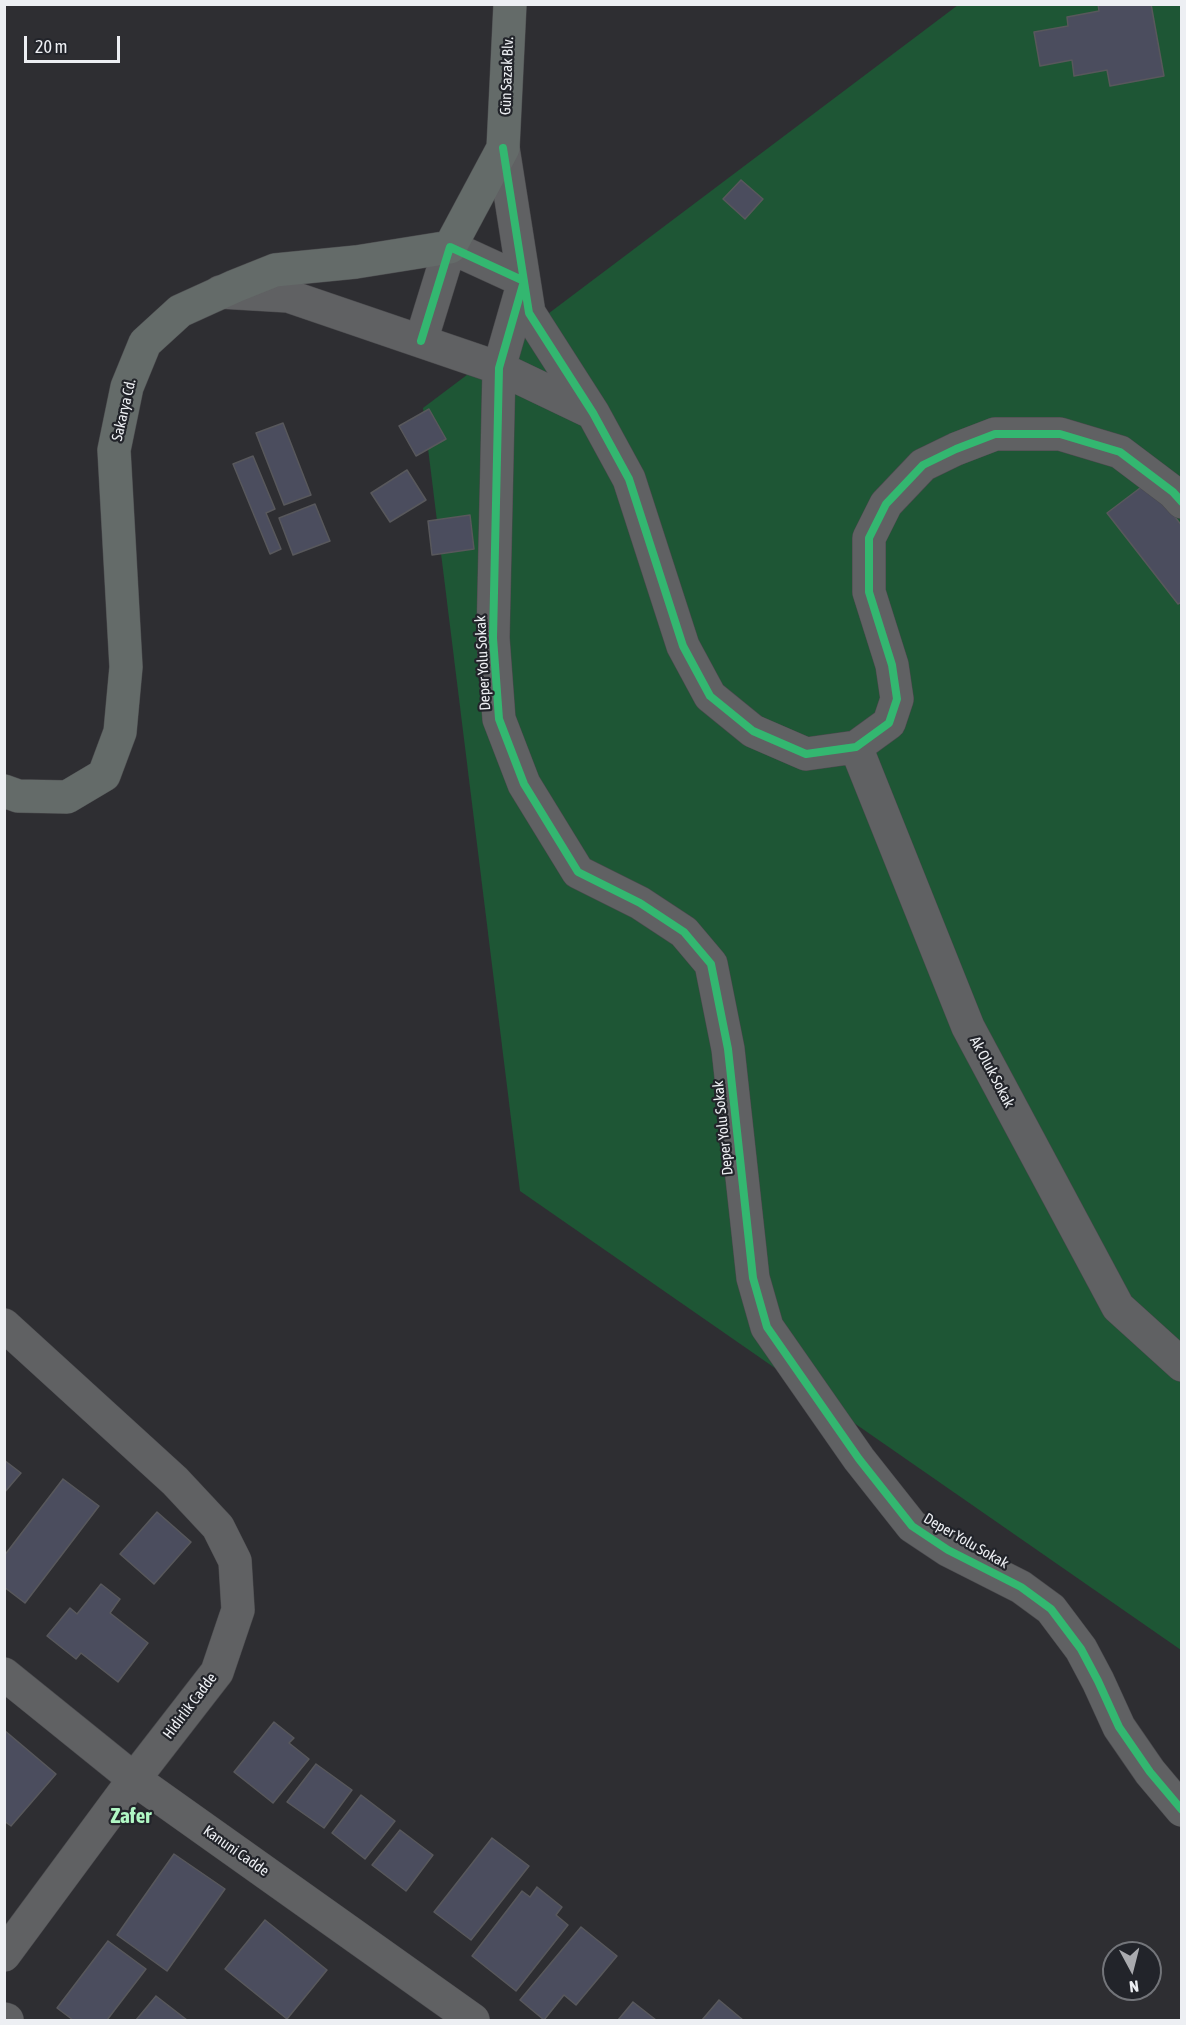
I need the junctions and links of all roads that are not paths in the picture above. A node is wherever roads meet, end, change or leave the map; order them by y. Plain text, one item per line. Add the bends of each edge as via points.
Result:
1 (510, 4) edge
2 (503, 148) junction
3 (450, 247) junction
4 (524, 281) junction
5 (220, 292) junction
6 (421, 341) junction
7 (499, 368) junction
8 (593, 412) junction
9 (1182, 502) edge
10 (855, 747) junction
11 (4, 791) edge
12 (4, 1325) edge
13 (1182, 1365) edge
14 (4, 1674) edge
15 (134, 1779) junction
16 (1182, 1810) edge
17 (4, 1955) edge
18 (473, 2020) edge

1 - 2 main road, Gün Sazak Blv.
2 - 3 main road
2 - 4 street
3 - 4 street
3 - 5 main road, Sakarya Cd. via 275,270
3 - 6 street
4 - 7 street, Deper Yolu Sokak
4 - 8 street via 529,313
5 - 6 street via 288,296
5 - 11 main road, Sakarya Cd. via 180,311 145,342 127,387 114,450 126,667 120,732 104,774 67,797 18,796
6 - 7 street
7 - 8 street
7 - 16 street, Deper Yolu Sokak via 493,638 499,719 524,784 578,872 640,903 684,932 711,964 728,1049 753,1278 767,1327 859,1459 912,1526 948,1550 1021,1587 1051,1609 1081,1649 1119,1727
8 - 10 street via 629,479 684,646 710,696 753,731 807,754
9 - 10 street via 1120,452 1060,434 995,434 923,465 886,504 869,538 869,592 892,665 897,699 889,723
10 - 13 street, Ak Oluk Sokak via 968,1028 1118,1307
12 - 15 street, Hidirlik Cadde via 175,1481 218,1527 235,1561 238,1610 217,1672
14 - 15 street, Kanuni Cadde
15 - 17 street, Hidirlik Cadde
15 - 18 street, Kanuni Cadde

